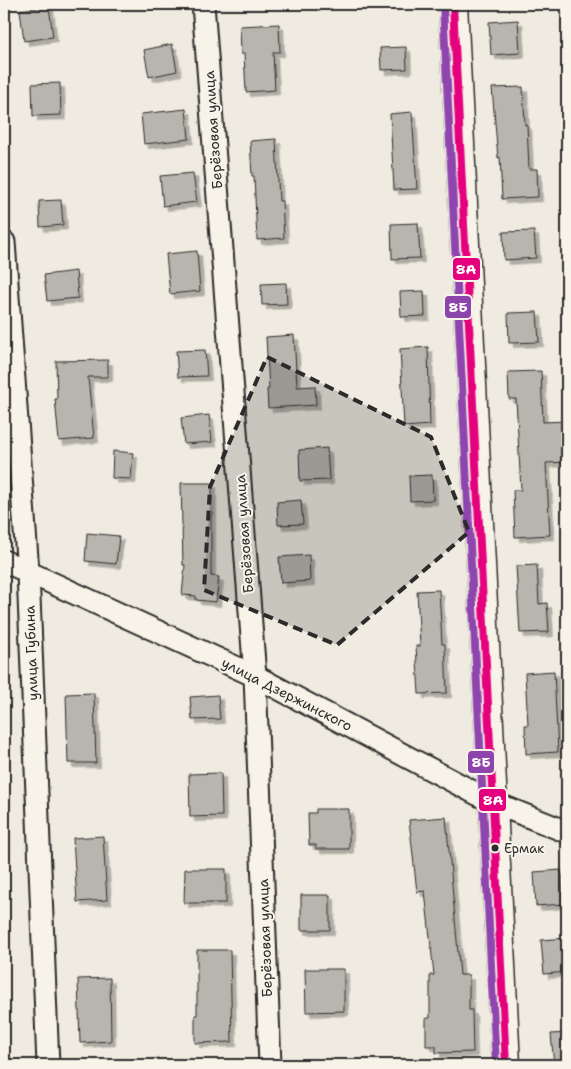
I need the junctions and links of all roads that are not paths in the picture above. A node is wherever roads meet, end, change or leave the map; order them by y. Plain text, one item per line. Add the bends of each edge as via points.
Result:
1 (203, 4) edge
2 (453, 4) edge
3 (4, 242) edge
4 (4, 561) edge
5 (28, 572) junction
6 (255, 676) junction
7 (492, 802) junction
8 (567, 832) edge
9 (48, 1065) edge
10 (270, 1065) edge
11 (506, 1065) edge

1 - 6 street, Берёзовая улица
2 - 7 street
3 - 5 street, улица Губина
4 - 5 street, улица Дзержинского
5 - 6 street, улица Дзержинского
5 - 9 street, улица Губина
6 - 7 street, улица Дзержинского
6 - 10 street, Берёзовая улица
7 - 8 street, улица Дзержинского
7 - 11 street

